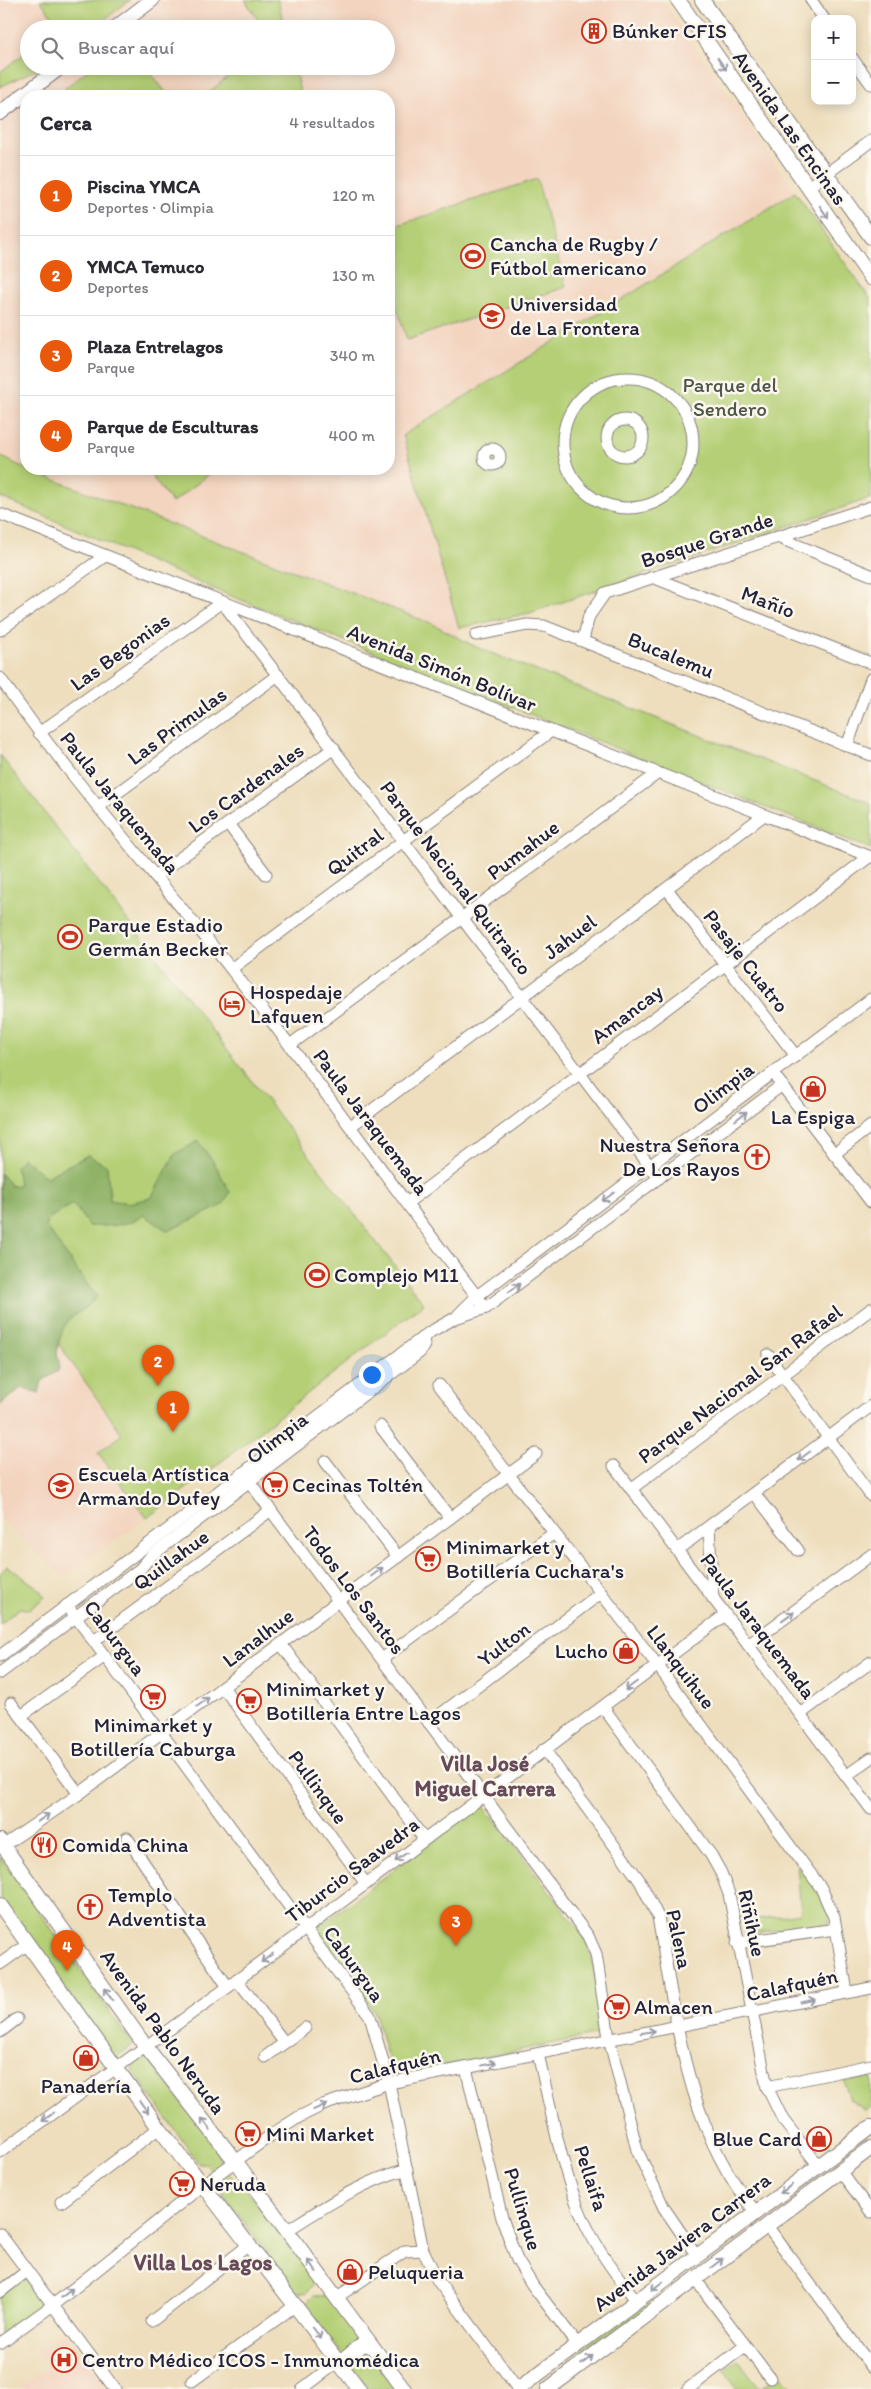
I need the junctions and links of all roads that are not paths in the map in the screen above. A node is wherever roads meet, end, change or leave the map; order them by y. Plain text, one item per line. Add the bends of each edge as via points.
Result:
1 (152, 0) edge
2 (700, 0) edge
3 (811, 0) edge
4 (681, 5) edge
5 (821, 15) edge
6 (126, 20) edge
7 (853, 60) edge
8 (49, 75) edge
9 (38, 83) junction
10 (871, 84) edge
11 (22, 90) edge
12 (29, 90) edge
13 (20, 91) edge
14 (20, 97) edge
15 (0, 100) edge
16 (0, 113) edge
17 (871, 141) edge
18 (826, 174) junction
19 (807, 188) junction
20 (871, 237) edge
21 (871, 278) edge
22 (692, 459) joint
23 (871, 507) edge
24 (0, 514) edge
25 (777, 537) junction
26 (106, 556) junction
27 (871, 575) edge
28 (652, 577) junction
29 (222, 602) junction
30 (0, 630) edge
31 (476, 634) dead end
32 (583, 640) junction
33 (871, 663) edge
34 (278, 675) junction
35 (0, 678) edge
36 (871, 679) edge
37 (551, 731) junction
38 (39, 733) junction
39 (847, 746) junction
40 (334, 748) junction
41 (871, 755) edge
42 (658, 773) junction
43 (98, 807) junction
44 (764, 815) junction
45 (228, 824) junction
46 (403, 839) junction
47 (870, 857) edge
48 (266, 874) dead end
49 (155, 876) junction
50 (667, 889) junction
51 (463, 919) junction
52 (725, 963) junction
53 (231, 968) junction
54 (522, 997) junction
55 (871, 999) edge
56 (290, 1045) junction
57 (796, 1056) junction
58 (579, 1073) junction
59 (773, 1073) junction
60 (782, 1085) junction
61 (351, 1126) junction
62 (871, 1126) edge
63 (834, 1154) junction
64 (650, 1166) junction
65 (659, 1178) junction
66 (871, 1202) edge
67 (407, 1203) junction
68 (477, 1296) junction
69 (486, 1308) junction
70 (871, 1310) edge
71 (456, 1318) junction
72 (768, 1355) dead end
73 (783, 1375) junction
74 (439, 1386) dead end
75 (871, 1406) edge
76 (380, 1426) dead end
77 (828, 1438) junction
78 (536, 1454) dead end
79 (325, 1461) dead end
80 (614, 1466) dead end
81 (508, 1475) junction
82 (246, 1478) junction
83 (631, 1489) junction
84 (754, 1493) junction
85 (871, 1496) edge
86 (271, 1510) junction
87 (450, 1518) junction
88 (709, 1527) junction
89 (554, 1533) junction
90 (677, 1550) junction
91 (798, 1550) dead end
92 (871, 1555) edge
93 (398, 1557) junction
94 (601, 1594) junction
95 (713, 1599) junction
96 (338, 1601) junction
97 (67, 1605) junction
98 (726, 1615) junction
99 (76, 1617) junction
100 (94, 1641) junction
101 (281, 1644) junction
102 (748, 1645) junction
103 (0, 1656) edge
104 (105, 1656) junction
105 (382, 1659) junction
106 (871, 1662) edge
107 (658, 1666) junction
108 (0, 1673) edge
109 (223, 1687) junction
110 (11, 1703) dead end
111 (604, 1707) junction
112 (800, 1714) junction
113 (21, 1716) junction
114 (429, 1724) junction
115 (162, 1733) junction
116 (544, 1749) junction
117 (871, 1758) edge
118 (846, 1776) junction
119 (79, 1794) junction
120 (483, 1795) junction
121 (871, 1809) edge
122 (126, 1838) dead end
123 (424, 1839) junction
124 (1, 1845) edge
125 (366, 1884) junction
126 (0, 1905) edge
127 (306, 1929) junction
128 (836, 1929) junction
129 (737, 1943) junction
130 (28, 1944) junction
131 (0, 1964) edge
132 (232, 1984) junction
133 (871, 1988) edge
134 (847, 1992) junction
135 (752, 2012) junction
136 (17, 2020) dead end
137 (677, 2027) junction
138 (306, 2028) dead end
139 (0, 2032) edge
140 (609, 2038) junction
141 (284, 2042) junction
142 (146, 2047) junction
143 (538, 2054) junction
144 (265, 2057) dead end
145 (871, 2065) edge
146 (115, 2068) junction
147 (466, 2068) junction
148 (389, 2083) junction
149 (767, 2087) junction
150 (871, 2127) edge
151 (159, 2128) junction
152 (871, 2148) edge
153 (841, 2150) junction
154 (0, 2152) edge
155 (236, 2162) junction
156 (819, 2166) junction
157 (407, 2169) junction
158 (840, 2171) junction
159 (203, 2185) junction
160 (61, 2202) dead end
161 (769, 2202) junction
162 (755, 2212) junction
163 (871, 2212) edge
164 (767, 2226) junction
165 (286, 2231) junction
166 (0, 2234) edge
167 (250, 2244) junction
168 (423, 2250) junction
169 (697, 2256) junction
170 (28, 2271) junction
171 (677, 2272) junction
172 (695, 2279) junction
173 (0, 2292) edge
174 (336, 2298) junction
175 (637, 2301) junction
176 (53, 2305) junction
177 (296, 2305) junction
178 (152, 2321) dead end
179 (0, 2343) edge
180 (578, 2345) junction
181 (372, 2346) junction
182 (745, 2346) junction
183 (339, 2362) junction
184 (871, 2366) edge
185 (770, 2378) dead end
186 (192, 2381) dead end
187 (522, 2387) edge
188 (114, 2389) edge
189 (302, 2389) edge
190 (360, 2389) edge
191 (404, 2389) edge
192 (548, 2389) edge
193 (688, 2389) edge

1 - 6 main road
2 - 4 street
2 - 18 main road, Avenida Las Encinas
3 - 5 street
4 -> 19 main road, Avenida Las Encinas
7 - 10 street
8 - 9 main road
9 - 11 main road
9 - 12 main road
13 - 15 main road
14 - 16 main road
17 - 18 street
18 - 19 street
18 - 20 main road, Avenida Las Encinas
19 -> 21 main road, Avenida Las Encinas
22 - 22 street via 693,434 684,410 676,398 660,385 645,380 619,379 594,388 573,408 565,426 563,444 569,470 589,494 612,506 634,508 658,500 676,488
23 - 25 street, Bosque Grande
24 - 26 street, Avenida Simón Bolívar
25 - 27 street
25 - 28 street, Bosque Grande
26 - 29 street, Avenida Simón Bolívar
26 - 30 street
28 - 32 street, Bosque Grande via 605,593 590,616
28 - 33 street, Mañío
29 - 34 street, Parque Nacional Quitraico
29 - 37 street, Avenida Simón Bolívar
29 - 38 street, Las Begonias
31 - 32 street, Bucalemu via 527,625 544,626
32 - 39 street, Bucalemu
34 - 40 street, Parque Nacional Quitraico
34 - 43 street, Las Primulas
35 - 38 street, Paula Jaraquemada
36 - 39 street
37 - 42 street, Avenida Simón Bolívar
37 - 46 street, Quitral
38 - 43 street, Paula Jaraquemada
39 - 41 street, Bucalemu
40 - 45 street, Los Cardenales
40 - 46 street, Parque Nacional Quitraico
42 - 44 street, Avenida Simón Bolívar
42 - 51 street, Pumahue
43 - 49 street, Paula Jaraquemada
44 - 47 street, Avenida Simón Bolívar
44 - 50 street, Jahuel
45 - 48 street
45 - 49 street, Los Cardenales
46 - 51 street, Parque Nacional Quitraico
46 - 53 street, Quitral
47 - 52 street, Amancay
49 - 53 street, Paula Jaraquemada
50 - 52 street, Pasaje Cuatro
50 - 54 street, Jahuel
51 - 54 street, Parque Nacional Quitraico
51 - 56 street, Pumahue
52 - 57 street, Pasaje Cuatro
52 - 58 street, Amancay
53 - 56 street, Paula Jaraquemada
54 - 58 street, Parque Nacional Quitraico
54 - 61 street, Jahuel
55 - 57 street, Olimpia
56 - 61 street, Paula Jaraquemada
57 - 59 street, Olimpia
58 - 64 street, Parque Nacional Quitraico
58 - 67 street, Amancay
59 - 60 street
59 - 64 street, Olimpia
60 - 63 street
65 -> 60 street, Olimpia
61 - 67 street, Paula Jaraquemada
62 - 63 street
63 - 66 street
64 - 65 street, Parque Nacional Quitraico
64 -> 68 street, Olimpia
69 -> 65 street, Olimpia
67 - 68 street, Paula Jaraquemada
68 - 69 street, Paula Jaraquemada
68 - 71 street, Olimpia
69 - 71 street, Olimpia
70 - 73 street, Parque Nacional San Rafael
71 - 82 street, Olimpia via 423,1337
72 - 73 street
73 - 77 street
73 - 83 street, Parque Nacional San Rafael
74 - 81 street, Llanquihue
75 - 77 street
76 - 87 street
77 -> 84 street
77 - 85 street
78 - 81 street, Lanalhue
79 - 93 street
80 - 83 street, Paula Jaraquemada
81 - 87 street, Lanalhue
81 - 89 street, Llanquihue
82 - 86 street, Todos Los Santos
82 - 97 street, Olimpia
82 - 99 street, Olimpia via 151,1556 140,1569
83 - 90 street, Paula Jaraquemada
84 - 88 street
84 - 91 street
86 - 96 street, Todos Los Santos
86 - 100 street, Quillahue
87 - 93 street, Lanalhue
88 - 90 street
88 - 95 street
89 - 94 street, Llanquihue
89 - 105 street
90 - 95 street, Paula Jaraquemada
102 -> 92 street
96 -> 93 street, Lanalhue
94 - 107 street, Llanquihue
94 - 114 street, Yulton
95 - 98 street, Paula Jaraquemada
96 - 101 street, Lanalhue
96 - 105 street, Todos Los Santos
97 - 99 street, Caburgua
97 - 103 street, Olimpia
98 - 102 street, Paula Jaraquemada
98 - 107 street, Tiburcio Saavedra
99 - 100 street, Caburgua
99 - 108 street, Olimpia
100 - 104 street, Caburgua
101 - 109 street, Lanalhue
101 - 123 street
102 - 112 street, Paula Jaraquemada
104 - 113 street
104 - 115 street, Caburgua
105 - 114 street, Todos Los Santos
106 - 112 street
107 -> 111 street, Tiburcio Saavedra
107 - 128 street, Llanquihue via 821,1888
115 -> 109 street, Lanalhue
109 - 125 street, Pullinque
110 - 113 street
111 - 116 street, Tiburcio Saavedra
111 - 129 street, Riñihue via 716,1864 729,1894
112 - 118 street, Paula Jaraquemada
113 - 119 street
114 - 120 street, Todos Los Santos
115 - 119 street, Lanalhue
115 - 127 street, Caburgua
116 - 120 street, Tiburcio Saavedra
116 - 137 street, Palena via 652,1902 658,1917
117 - 118 street
118 - 121 street, Paula Jaraquemada
124 -> 119 street, Lanalhue
120 - 123 street, Tiburcio Saavedra
120 - 140 street, Todos Los Santos via 588,1936 596,1954
122 - 132 street
123 -> 125 street, Tiburcio Saavedra
142 -> 124 main road, Avenida Pablo Neruda
125 - 127 street, Tiburcio Saavedra
126 - 130 main road
127 -> 132 street, Tiburcio Saavedra
127 - 148 street, Caburgua via 370,2016
128 - 129 street
128 - 134 street, Llanquihue
129 - 135 street, Riñihue
130 - 131 street
130 - 146 main road
132 - 141 street
132 - 142 street, Tiburcio Saavedra
133 - 134 street, Calafquén
135 -> 134 street, Calafquén
135 - 137 street, Calafquén
135 - 149 street, Riñihue
136 - 139 street
140 -> 137 street, Calafquén
137 - 162 street, Palena via 706,2130 730,2177
138 - 141 street
140 - 143 street, Calafquén
140 - 169 street, Todos Los Santos via 636,2150 664,2208
141 - 144 street
142 - 146 street, Tiburcio Saavedra
155 -> 142 main road, Avenida Pablo Neruda
147 -> 143 street, Calafquén
143 - 175 street, Pellaifa via 578,2208 594,2241
145 - 149 street
146 -> 151 main road
146 -> 154 street, Tiburcio Saavedra
147 - 148 street, Calafquén
147 - 180 street, Pullinque via 502,2218 517,2260
155 -> 148 street, Calafquén via 299,2117
148 - 157 street, Caburgua
149 - 156 street, Riñihue via 783,2120
150 - 153 main road, Avenida Javiera Carrera
151 - 159 main road
151 - 160 street
152 - 158 main road, Avenida Javiera Carrera
153 - 156 main road, Avenida Javiera Carrera
153 - 158 main road
155 - 159 street, Calafquén
155 - 165 main road, Avenida Pablo Neruda
156 -> 161 main road, Avenida Javiera Carrera
157 - 165 street via 363,2184
157 - 168 street, Caburgua
158 - 163 street
158 - 164 main road, Avenida Javiera Carrera
159 - 167 main road
176 -> 159 street, Calafquén
161 - 162 main road, Avenida Javiera Carrera
161 - 164 main road
162 - 169 main road, Avenida Javiera Carrera
172 -> 164 main road, Avenida Javiera Carrera
164 - 184 street
174 -> 165 main road, Avenida Pablo Neruda
166 - 170 street
167 - 177 main road
167 - 178 street
168 - 174 street via 405,2251
168 - 187 street, Caburgua via 438,2281
169 - 171 main road, Avenida Javiera Carrera
170 - 173 street
170 - 176 street
171 - 172 main road
171 -> 175 main road, Avenida Javiera Carrera
172 - 182 street
192 -> 172 main road, Avenida Javiera Carrera
174 - 181 main road, Avenida Pablo Neruda
175 - 180 main road, Avenida Javiera Carrera
176 - 179 street, Calafquén
176 - 188 street
177 -> 183 main road
177 - 186 street
180 - 187 main road, Avenida Javiera Carrera
181 - 183 main road via 363,2344
181 - 191 main road, Avenida Pablo Neruda
182 - 185 street
182 - 193 street
183 - 189 street
183 - 190 main road

